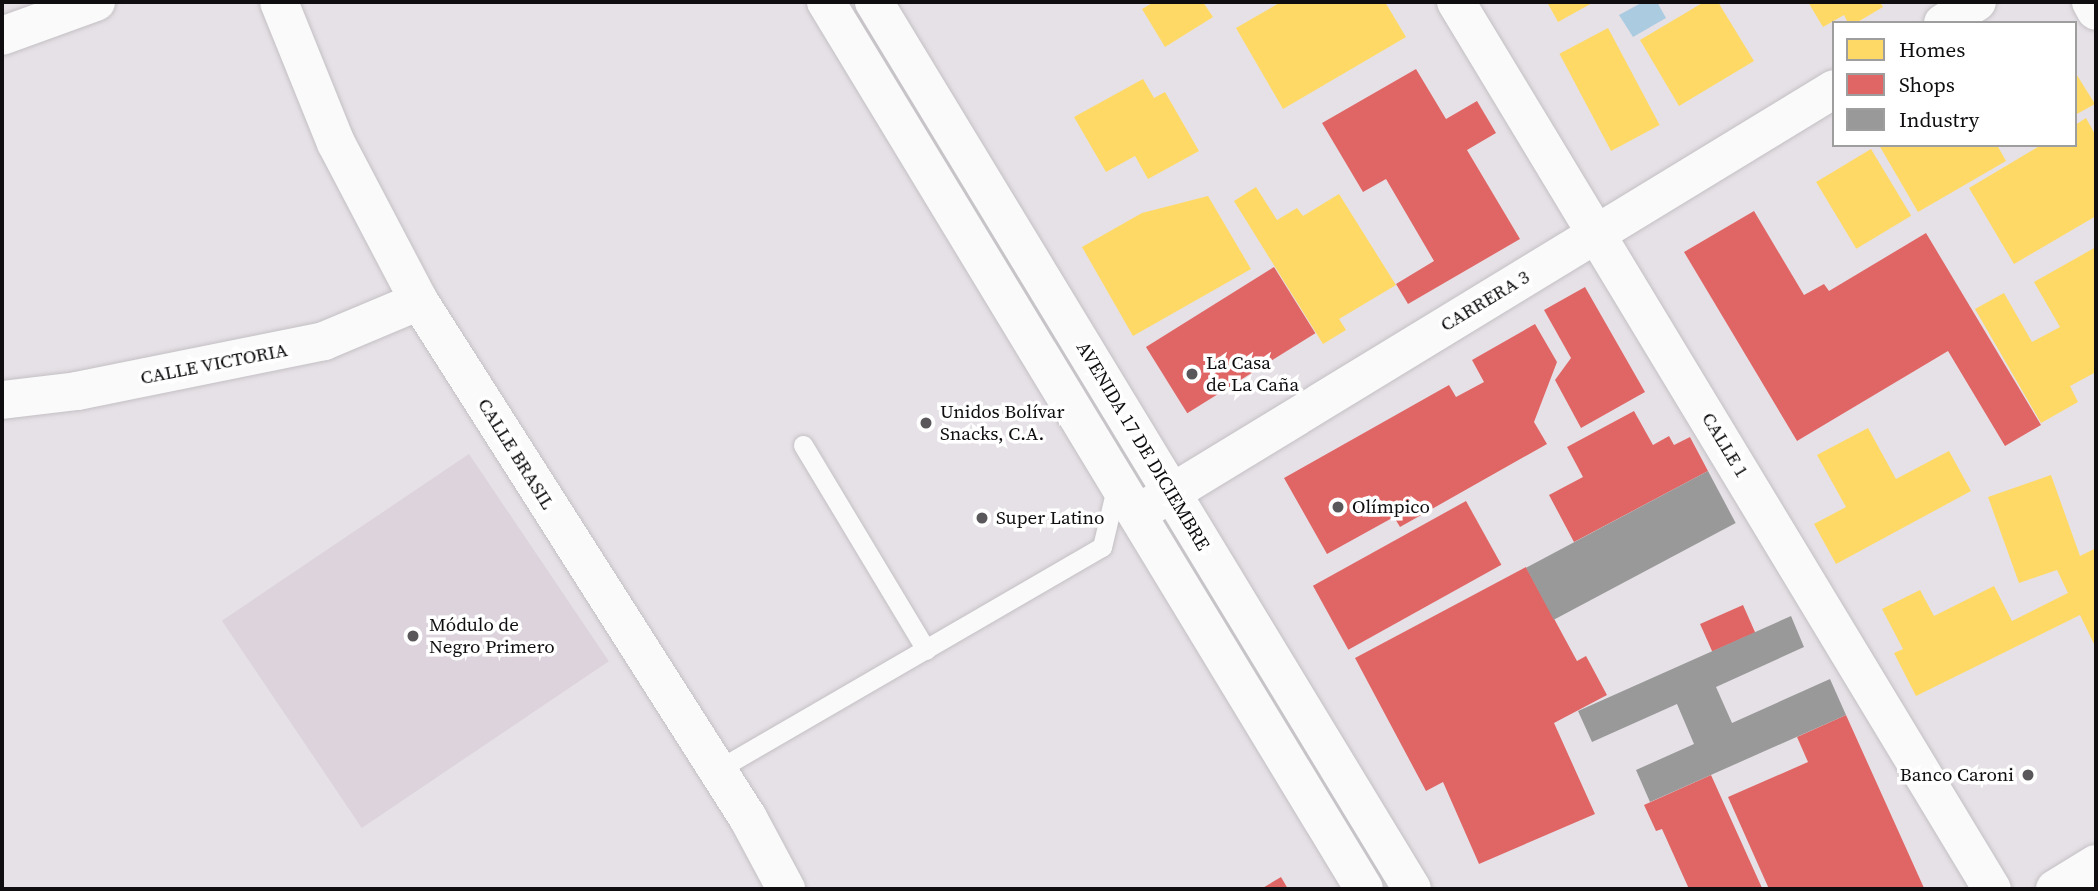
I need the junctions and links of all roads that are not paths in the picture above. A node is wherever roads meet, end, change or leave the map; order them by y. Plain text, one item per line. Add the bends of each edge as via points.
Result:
1 (96, 2) edge
2 (279, 2) edge
3 (826, 2) edge
4 (874, 2) edge
5 (1456, 2) edge
6 (1977, 2) edge
7 (2091, 2) edge
8 (2096, 10) edge
9 (1946, 21) edge
10 (2, 36) edge
11 (1832, 90) edge
12 (1596, 233) junction
13 (419, 300) junction
14 (2, 400) edge
15 (803, 445) dead end
16 (1118, 482) junction
17 (1172, 493) junction
18 (1137, 514) junction
19 (926, 650) junction
20 (717, 770) junction
21 (2096, 864) edge
22 (786, 889) edge
23 (1364, 889) edge
24 (1412, 889) edge
25 (1992, 889) edge
26 (2055, 889) edge

1 - 10 street
2 - 13 street, CALLE BRASIL via 336,143
3 - 16 street, AVENIDA 17 DE DICIEMBRE
4 - 17 street, AVENIDA 17 DE DICIEMBRE
5 - 12 street, CALLE 1
6 - 9 street
7 - 8 street
11 - 12 street, CARRERA 3
12 - 17 street, CARRERA 3
12 - 25 street, CALLE 1
13 - 14 street, CALLE VICTORIA via 324,341 76,391
13 - 20 street, CALLE BRASIL
15 - 19 lane
16 - 18 street, AVENIDA 17 DE DICIEMBRE
16 - 19 lane via 1102,547
17 - 18 street, CARRERA 3
17 - 24 street, AVENIDA 17 DE DICIEMBRE
18 - 23 street, AVENIDA 17 DE DICIEMBRE
19 - 20 lane
20 - 22 street, CALLE BRASIL
21 - 26 street

